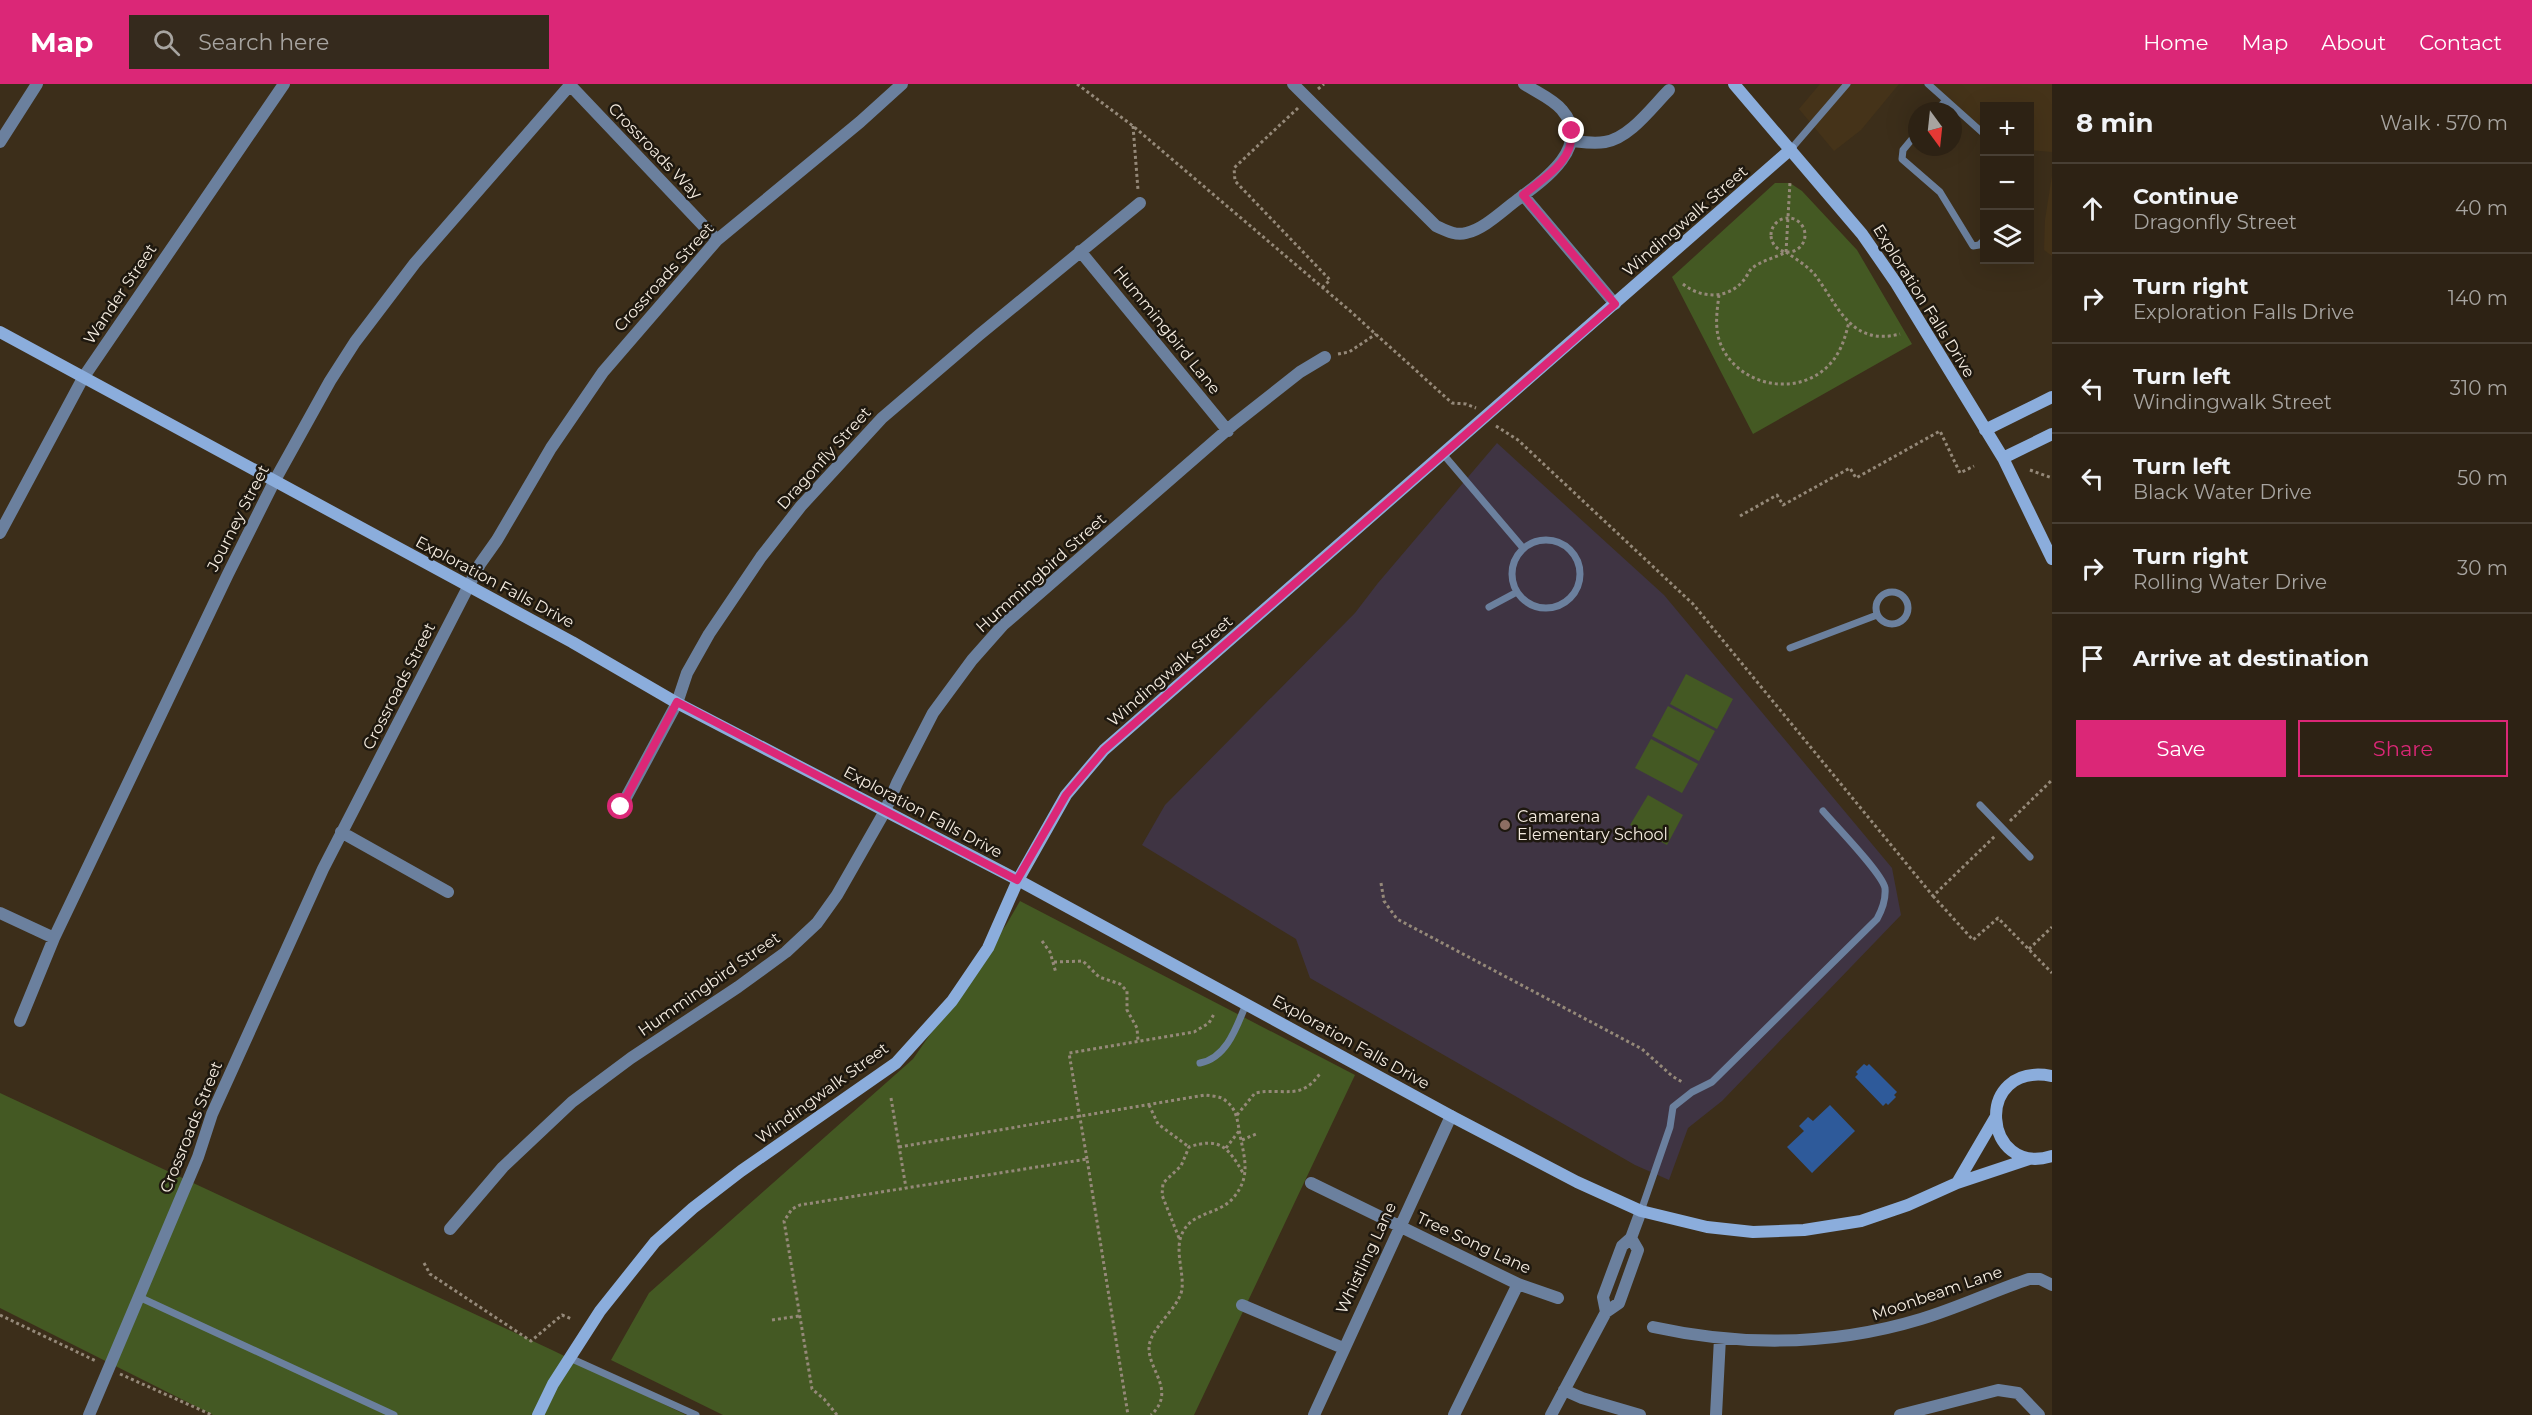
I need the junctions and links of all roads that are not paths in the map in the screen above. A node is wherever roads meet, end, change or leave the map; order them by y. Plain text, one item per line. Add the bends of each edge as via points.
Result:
1 (37, 84) edge
2 (284, 84) edge
3 (902, 84) edge
4 (1293, 84) edge
5 (1524, 84) edge
6 (1734, 84) edge
7 (1847, 84) edge
8 (1928, 84) edge
9 (570, 85) edge
10 (1669, 90) dead end
11 (1946, 100) joint
12 (1980, 130) edge
13 (1572, 141) junction
14 (0, 142) edge
15 (1908, 144) edge
16 (1791, 149) junction
17 (1523, 195) junction
18 (1140, 203) road end
19 (717, 240) junction
20 (1980, 244) edge
21 (1080, 251) junction
22 (1615, 304) junction
23 (0, 332) edge
24 (1325, 357) road end
25 (83, 378) junction
26 (2052, 397) edge
27 (1985, 430) junction
28 (1228, 431) junction
29 (2052, 434) edge
30 (1443, 454) junction
31 (2003, 458) junction
32 (275, 480) junction
33 (0, 533) edge
34 (1523, 548) junction
35 (2052, 559) edge
36 (466, 586) junction
37 (1517, 592) junction
38 (1489, 607) dead end
39 (1877, 615) junction
40 (1790, 648) dead end
41 (677, 702) junction
42 (1980, 805) dead end
43 (621, 807) dead end
44 (885, 811) junction
45 (1823, 811) dead end
46 (341, 832) junction
47 (2030, 857) dead end
48 (1017, 880) junction
49 (448, 891) dead end
50 (0, 913) edge
51 (54, 938) junction
52 (1246, 1004) junction
53 (20, 1021) dead end
54 (1200, 1064) dead end
55 (2052, 1067) edge
56 (2038, 1073) junction
57 (2052, 1076) edge
58 (1451, 1116) junction
59 (1995, 1118) junction
60 (2029, 1159) junction
61 (2049, 1160) edge
62 (1958, 1182) junction
63 (1311, 1183) dead end
64 (1641, 1211) junction
65 (1399, 1226) junction
66 (450, 1229) dead end
67 (1518, 1284) junction
68 (2052, 1285) edge
69 (139, 1297) junction
70 (1558, 1298) dead end
71 (1242, 1305) dead end
72 (1653, 1327) dead end
73 (1720, 1338) junction
74 (1343, 1348) junction
75 (570, 1358) junction
76 (1564, 1390) junction
77 (89, 1415) edge
78 (394, 1415) edge
79 (537, 1415) edge
80 (696, 1415) edge
81 (1314, 1415) edge
82 (1454, 1415) edge
83 (1551, 1415) edge
84 (1640, 1415) edge
85 (1716, 1415) edge
86 (1900, 1415) edge
87 (2039, 1415) edge

1 - 14 street
2 - 25 street, Wander Street
3 - 19 street, Crossroads Street
4 - 17 street via 1436,226 1454,234 1466,233
5 - 13 street via 1560,108 1567,117
6 - 16 street, Exploration Falls Drive
7 - 16 lane
8 - 11 lane
9 - 19 street, Crossroads Way
9 - 32 street, Journey Street via 380,308 330,381
10 - 13 street via 1617,138 1605,142
11 - 12 lane
13 - 17 street via 1562,162
15 - 20 lane via 1902,159 1940,192 1973,246
16 - 22 street, Windingwalk Street
16 - 27 street, Exploration Falls Drive via 1862,234
17 - 22 street
18 - 21 street, Dragonfly Street
19 - 36 street, Crossroads Street via 603,372
21 - 28 street, Hummingbird Lane
21 - 41 street, Dragonfly Street via 882,418 819,486 734,596 687,673
22 - 30 street, Windingwalk Street
23 - 25 street, Exploration Falls Drive
24 - 28 street, Hummingbird Street via 1300,372
25 - 32 street, Exploration Falls Drive
25 - 33 street, Wander Street
26 - 27 street
27 - 31 street, Exploration Falls Drive
28 - 44 street, Hummingbird Street via 1004,625 972,660 933,713
29 - 31 street
30 - 34 lane
30 - 48 street, Windingwalk Street via 1104,750 1066,795
31 - 35 street, Exploration Falls Drive
32 - 36 street, Exploration Falls Drive
32 - 51 street, Journey Street
34 - 37 lane via 1511,574
34 - 37 lane via 1545,539 1562,544 1576,556 1580,579 1569,599 1559,606 1535,607
36 - 41 street, Exploration Falls Drive
36 - 46 street, Crossroads Street
37 - 38 lane
39 - 39 lane via 1884,623 1899,623 1908,611 1906,600 1898,593 1887,593 1876,604
39 - 40 lane
41 - 43 street, Dragonfly Street
41 - 44 street, Exploration Falls Drive
42 - 47 lane
44 - 48 street, Exploration Falls Drive
44 - 66 street, Hummingbird Street via 817,923 786,952 572,1102 503,1167
45 - 64 lane via 1885,887 1883,908 1712,1082 1673,1107 1670,1127
46 - 49 street
46 - 69 street, Crossroads Street via 212,1114
48 - 52 street, Exploration Falls Drive
48 - 75 street, Windingwalk Street via 988,948 952,1001 896,1063 741,1171 655,1242 600,1311
50 - 51 street
51 - 53 street, Journey Street
52 - 54 lane via 1219,1054
52 - 58 street, Exploration Falls Drive
55 - 56 street
56 - 57 street
56 - 59 street via 2012,1082 2002,1092
58 - 64 street, Exploration Falls Drive
58 - 65 street, Whistling Lane
59 - 60 street via 1997,1132 2005,1144
59 - 62 street
60 - 61 street, Exploration Falls Drive
60 - 62 street, Exploration Falls Drive
62 - 64 street, Exploration Falls Drive via 1908,1206 1861,1221 1804,1230 1753,1232 1707,1227
63 - 65 street, Tree Song Lane
64 - 76 street via 1631,1238 1638,1250 1619,1303 1606,1312
65 - 67 street, Tree Song Lane
65 - 74 street, Whistling Lane
67 - 70 street, Tree Song Lane
67 - 82 street
68 - 73 street, Moonbeam Lane via 2029,1279 1870,1333 1796,1342
69 - 77 street, Crossroads Street
69 - 78 lane
71 - 74 street
72 - 73 street, Moonbeam Lane
73 - 85 street
74 - 81 street, Whistling Lane
75 - 79 street, Windingwalk Street
75 - 80 lane
76 - 83 street
76 - 84 street
86 - 87 street via 1998,1390 2018,1393

